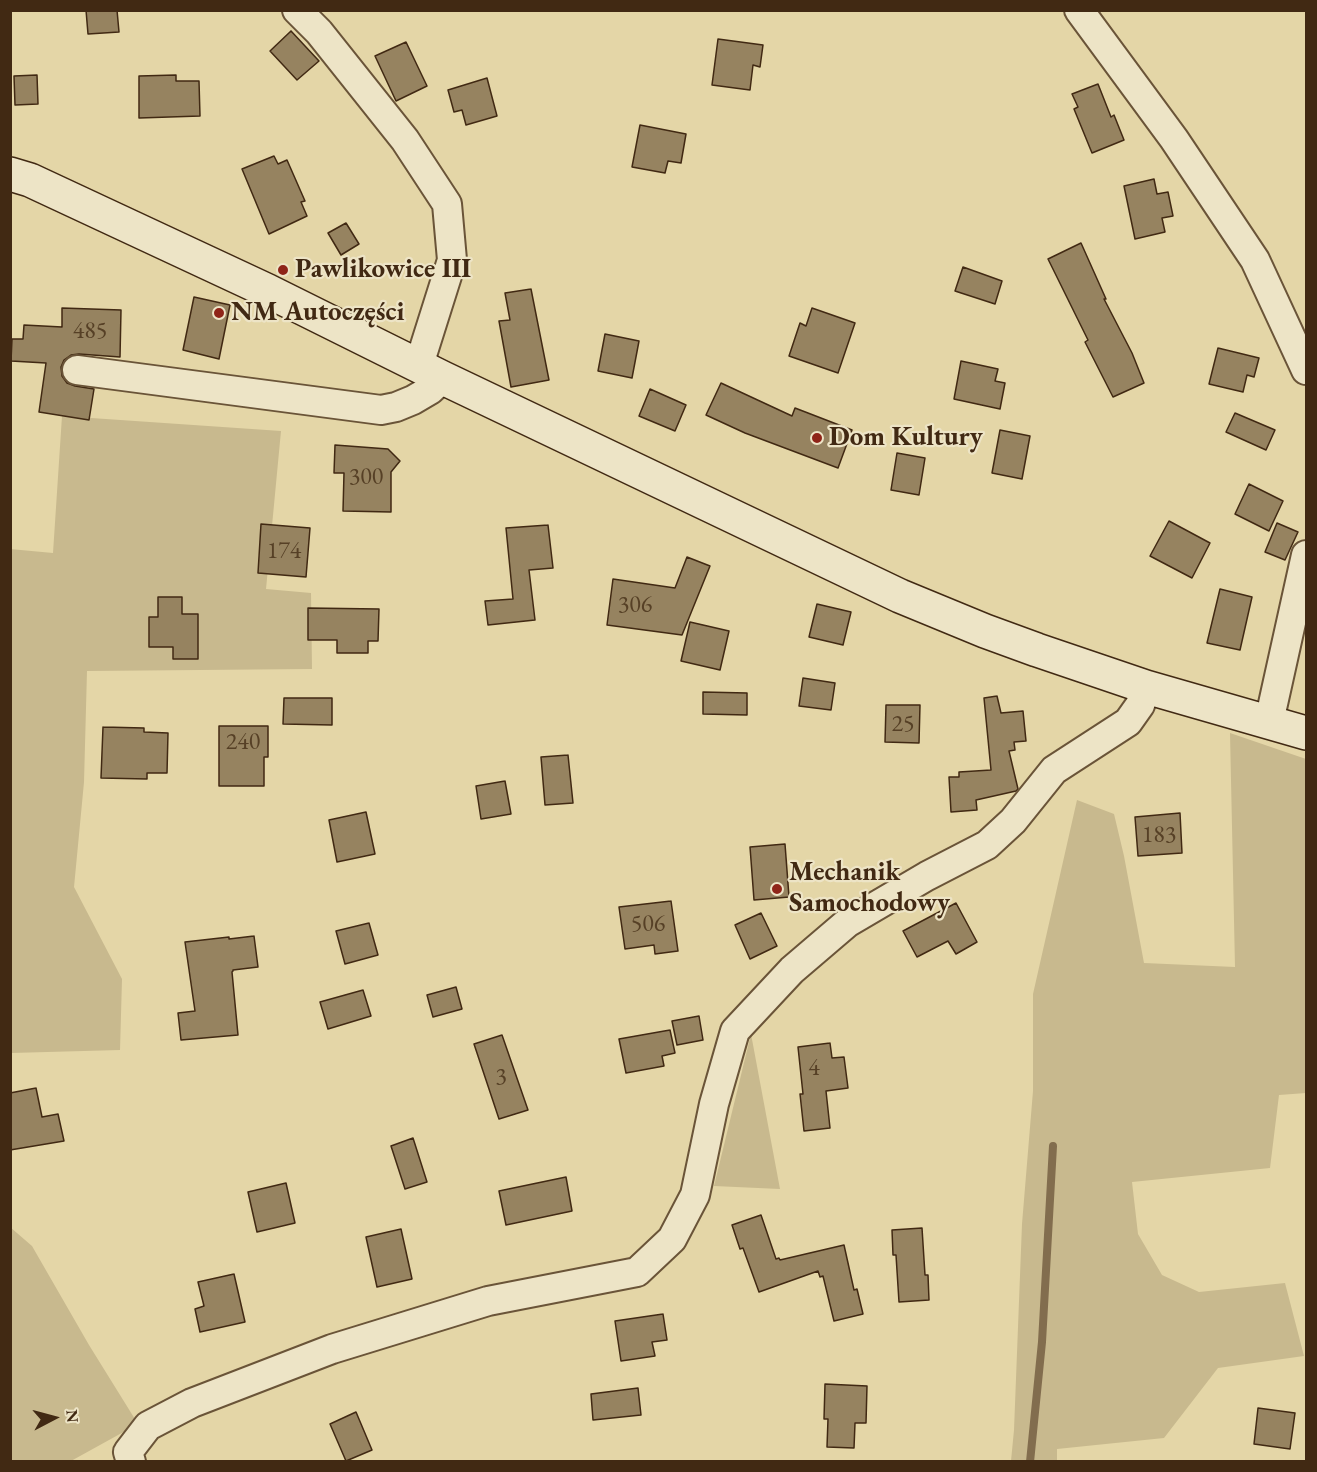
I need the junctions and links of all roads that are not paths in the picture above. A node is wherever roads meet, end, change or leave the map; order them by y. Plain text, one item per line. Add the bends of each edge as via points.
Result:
1 (297, 10) edge
2 (1079, 10) edge
3 (10, 174) edge
4 (76, 370) dead end
5 (1306, 370) edge
6 (431, 372) junction
7 (1306, 555) edge
8 (1146, 687) junction
9 (1269, 722) junction
10 (1306, 733) edge
11 (131, 1461) edge

1 - 6 street via 405,140 447,204 452,260 423,352
2 - 5 street via 1174,139 1255,260
3 - 6 main road via 199,258
4 - 6 street via 381,410 430,390
6 - 8 main road via 900,596 985,631
7 - 9 street
8 - 9 main road
8 - 11 street via 1128,722 1054,770 1013,821 987,845 847,923 792,970 735,1031 714,1104 695,1195 672,1239 637,1272 488,1301 332,1349 192,1404 148,1426 129,1452
9 - 10 main road

